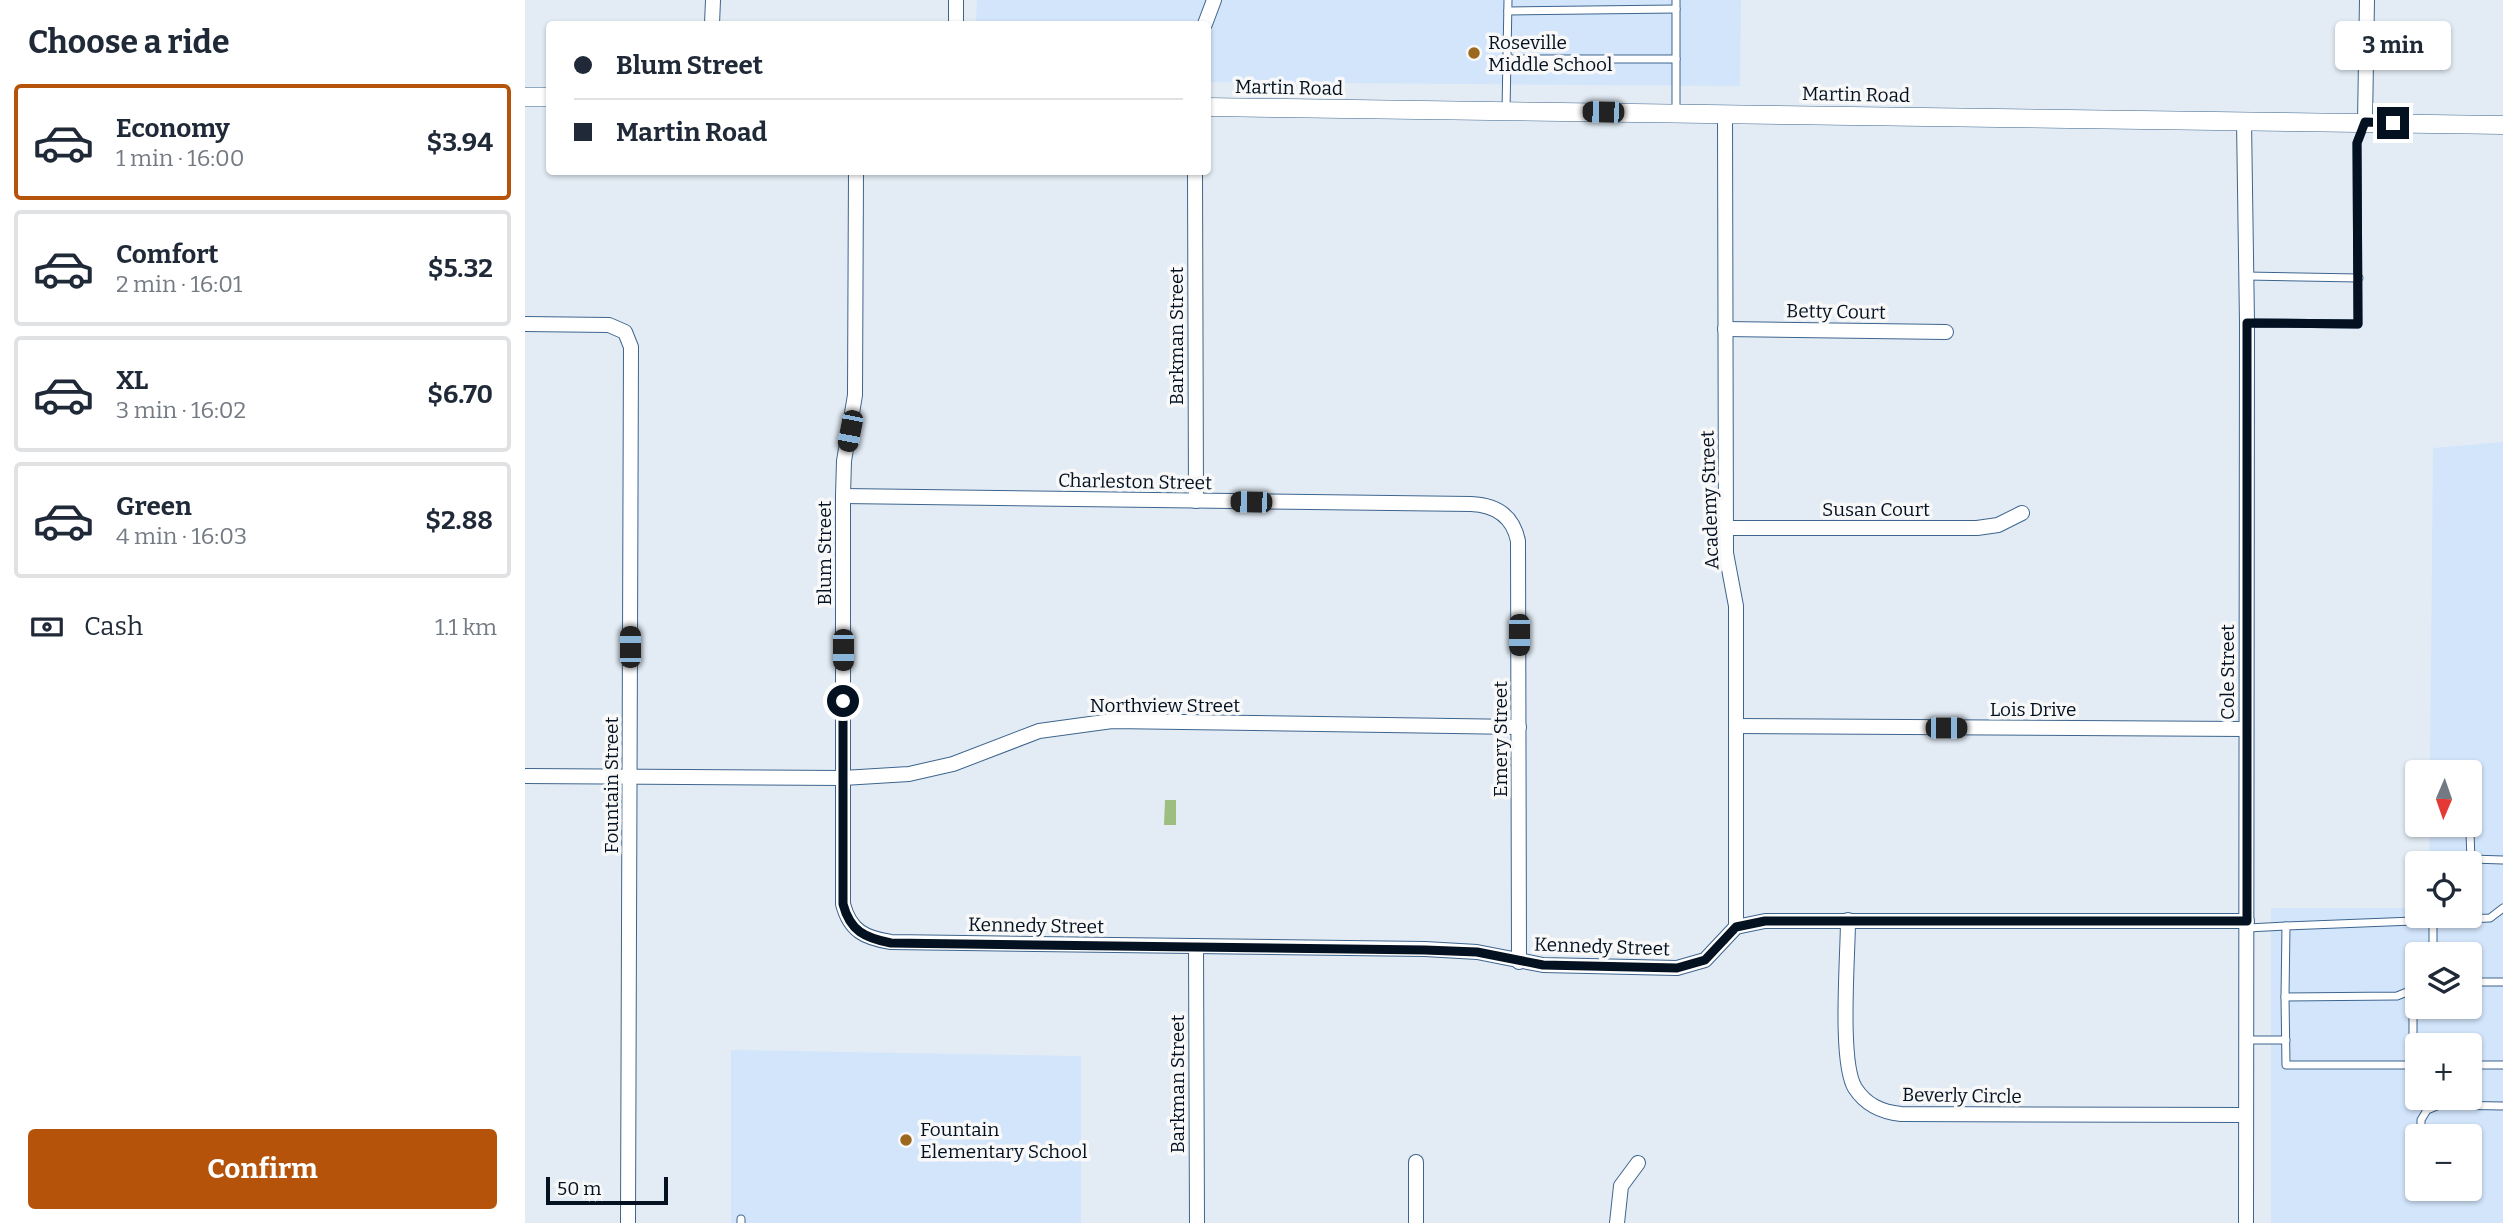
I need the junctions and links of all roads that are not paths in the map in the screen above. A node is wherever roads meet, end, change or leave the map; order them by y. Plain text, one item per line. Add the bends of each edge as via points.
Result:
1 (713, 0) edge
2 (956, 0) edge
3 (1214, 0) edge
4 (1508, 0) edge
5 (1676, 0) edge
6 (2367, 0) edge
7 (1676, 9) junction
8 (1508, 11) junction
9 (712, 21) edge
10 (956, 21) edge
11 (1206, 21) edge
12 (1507, 59) junction
13 (1676, 59) junction
14 (525, 97) edge
15 (546, 97) edge
16 (1211, 107) edge
17 (1506, 111) junction
18 (1676, 112) junction
19 (1725, 113) junction
20 (2244, 121) junction
21 (2365, 122) junction
22 (2503, 125) edge
23 (856, 175) edge
24 (1195, 175) edge
25 (2246, 276) junction
26 (2359, 278) junction
27 (2247, 323) junction
28 (525, 324) edge
29 (1725, 329) junction
30 (1946, 332) dead end
31 (843, 496) junction
32 (1196, 501) junction
33 (2022, 513) dead end
34 (1508, 518) joint
35 (1727, 528) junction
36 (1736, 726) junction
37 (1519, 727) junction
38 (2246, 729) junction
39 (525, 776) edge
40 (630, 776) junction
41 (843, 778) junction
42 (2470, 837) edge
43 (2503, 860) edge
44 (2503, 908) edge
45 (2482, 918) edge
46 (1848, 920) junction
47 (2405, 921) edge
48 (2248, 925) junction
49 (2286, 926) junction
50 (1736, 927) junction
51 (857, 932) joint
52 (1196, 946) junction
53 (1519, 962) junction
54 (2482, 982) edge
55 (2503, 982) edge
56 (2405, 992) edge
57 (2285, 997) junction
58 (2247, 1040) junction
59 (2286, 1040) junction
60 (2405, 1065) edge
61 (2482, 1065) edge
62 (2503, 1065) edge
63 (2503, 1106) edge
64 (2246, 1115) junction
65 (2421, 1124) edge
66 (1416, 1162) dead end
67 (1638, 1163) dead end
68 (628, 1223) edge
69 (1197, 1223) edge
70 (1416, 1223) edge
71 (1618, 1223) edge
72 (2246, 1223) edge

1 - 9 street
2 - 10 street
3 - 11 street
4 - 8 lane
5 - 7 lane
6 - 21 street
7 - 8 lane
7 - 13 lane
8 - 12 lane
12 - 13 lane
12 - 17 lane
13 - 18 lane
14 - 15 street
16 - 17 street, Martin Road
17 - 18 street, Martin Road
18 - 19 street, Martin Road
19 - 20 street, Martin Road
19 - 29 street, Academy Street
20 - 21 street, Martin Road
20 - 25 street, Cole Street
21 - 22 street, Martin Road
21 - 26 lane via 2357,143
23 - 31 street, Blum Street via 855,395
24 - 32 street, Barkman Street
25 - 26 lane
25 - 27 street, Cole Street
26 - 27 lane via 2358,324
27 - 38 street, Cole Street
28 - 40 street, Fountain Street via 609,325 625,332 631,347
29 - 30 street, Betty Court
29 - 35 street, Academy Street
31 - 32 street, Charleston Street
31 - 41 street, Blum Street
32 - 34 street, Charleston Street via 1485,505
33 - 35 street, Susan Court via 1998,525 1977,528
34 - 37 street, Emery Street via 1518,541
35 - 36 street, Academy Street via 1726,553 1736,606
36 - 38 street, Lois Drive
36 - 50 street, Academy Street
37 - 41 street, Northview Street via 1112,722 1039,731 932,771
37 - 53 street, Emery Street
38 - 48 street, Cole Street
39 - 40 street, Northview Street
40 - 41 street, Northview Street
40 - 68 street, Fountain Street
41 - 51 street, Blum Street via 843,904 847,920
42 - 43 lane via 2471,859
44 - 45 lane
46 - 48 street
46 - 50 street via 1765,921
46 - 64 street, Beverly Circle via 1849,1073 1864,1099 1876,1108 1901,1114
47 - 49 lane
48 - 49 lane
48 - 58 street, Cole Street
49 - 57 lane
50 - 53 street, Kennedy Street via 1705,960 1687,967
51 - 52 street, Kennedy Street via 891,943
52 - 53 street, Kennedy Street via 1477,952
52 - 69 street, Barkman Street
54 - 55 lane
56 - 57 lane
57 - 59 lane
58 - 59 lane
58 - 64 street, Cole Street
59 - 60 lane via 2286,1065
61 - 62 lane
63 - 65 lane via 2439,1105 2427,1110
64 - 72 street, Cole Street
66 - 70 street
67 - 71 street via 1621,1186

